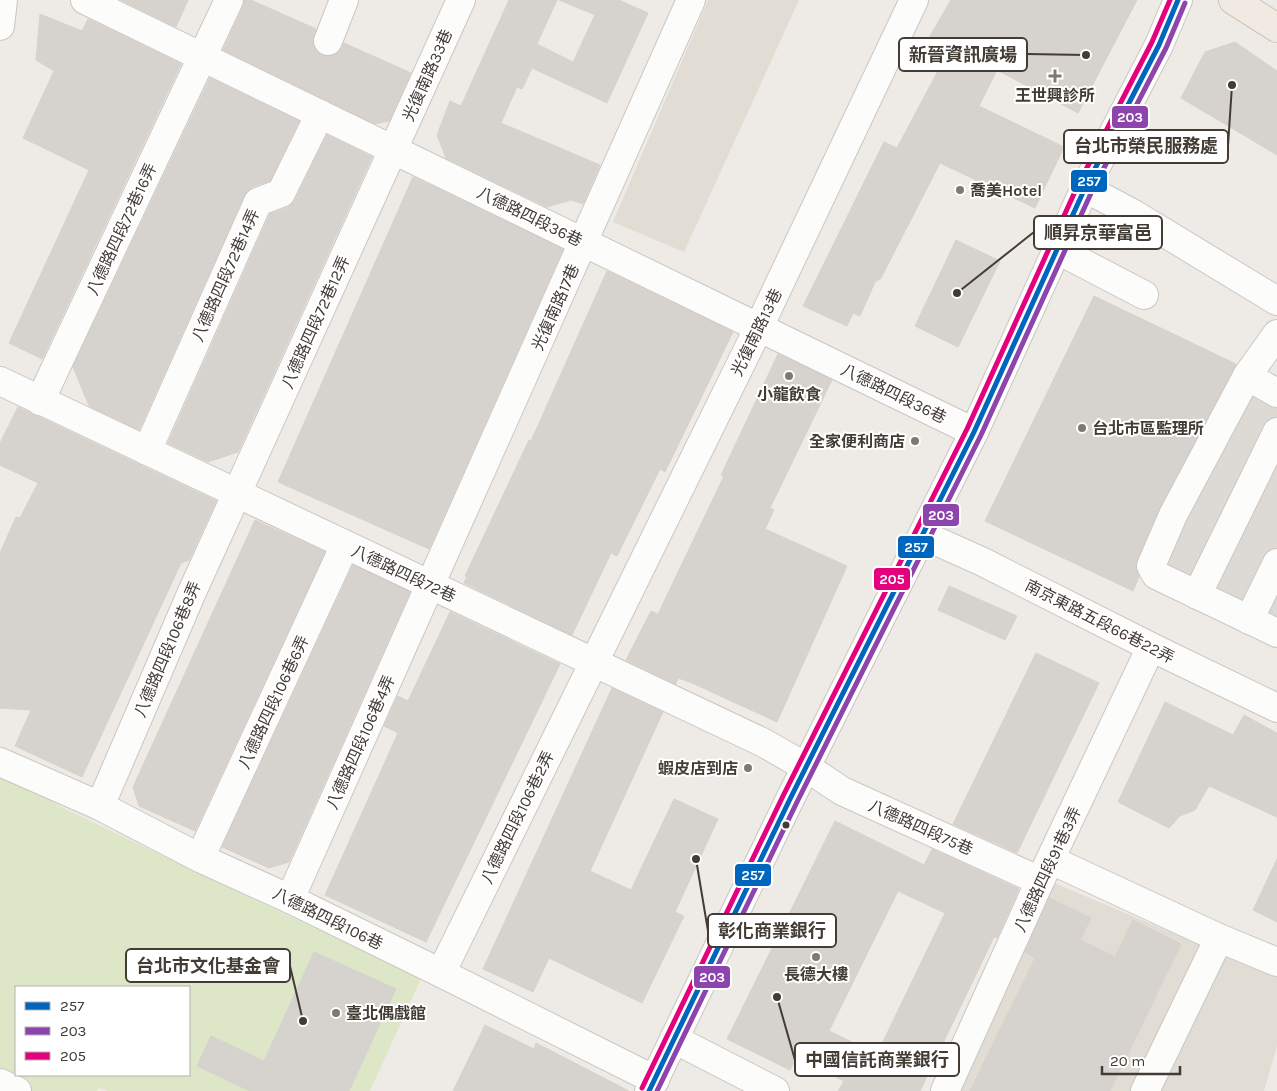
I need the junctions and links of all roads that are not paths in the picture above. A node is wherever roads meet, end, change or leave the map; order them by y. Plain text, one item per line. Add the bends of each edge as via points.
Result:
1 (3, 0) edge
2 (85, 0) edge
3 (228, 0) edge
4 (344, 0) edge
5 (461, 0) edge
6 (691, 0) edge
7 (914, 0) edge
8 (1178, 0) edge
9 (1233, 0) edge
10 (0, 26) edge
11 (1277, 28) edge
12 (328, 41) dead end
13 (202, 57) junction
14 (320, 114) junction
15 (394, 150) junction
16 (1085, 188) junction
17 (584, 242) junction
18 (1056, 249) junction
19 (1144, 296) dead end
20 (1277, 301) edge
21 (759, 327) junction
22 (1277, 334) edge
23 (1247, 376) junction
24 (0, 381) edge
25 (1277, 393) edge
26 (40, 401) junction
27 (974, 432) junction
28 (1277, 432) edge
29 (147, 451) junction
30 (237, 494) junction
31 (923, 535) junction
32 (345, 545) junction
33 (1277, 563) edge
34 (430, 585) junction
35 (1197, 595) junction
36 (1249, 620) junction
37 (1277, 634) edge
38 (1151, 647) junction
39 (594, 662) junction
40 (1277, 708) edge
41 (0, 762) edge
42 (806, 767) junction
43 (100, 806) junction
44 (200, 858) junction
45 (1046, 871) junction
46 (290, 899) junction
47 (1218, 938) junction
48 (1277, 962) edge
49 (441, 972) junction
50 (674, 1039) junction
51 (0, 1083) edge
52 (652, 1085) edge
53 (17, 1091) edge
54 (775, 1091) edge
55 (945, 1091) edge
56 (1145, 1091) edge

1 - 10 street
2 - 13 street, 八德路四段36巷
3 - 13 street, 八德路四段72巷16弄
4 - 12 street
5 - 15 street, 光復南路33巷
6 - 17 street, 光復南路17巷
7 - 21 street, 光復南路13巷
8 - 16 street via 1159,45
9 - 11 main road
13 - 14 street, 八德路四段36巷
13 - 26 street, 八德路四段72巷16弄
14 - 15 street, 八德路四段36巷
14 - 29 street, 八德路四段72巷14弄 via 281,194 258,202
15 - 17 street, 八德路四段36巷
15 - 30 street, 八德路四段72巷12弄
16 - 18 street
16 - 20 street
17 - 21 street, 八德路四段36巷
17 - 34 street, 光復南路17巷
18 - 19 street
18 - 27 street
21 - 27 street, 八德路四段36巷
21 - 39 street, 光復南路13巷
22 - 23 street
23 - 25 street
23 - 35 street via 1151,566 1156,575
24 - 26 street, 八德路四段72巷
26 - 29 street, 八德路四段72巷
27 - 31 street
28 - 35 street
29 - 30 street, 八德路四段72巷
30 - 32 street, 八德路四段72巷
30 - 43 street, 八德路四段106巷8弄
31 - 38 street, 南京東路五段66巷22弄
31 - 42 street
32 - 34 street, 八德路四段72巷
32 - 44 street, 八德路四段106巷6弄
33 - 36 street
34 - 39 street, 八德路四段72巷
34 - 46 street, 八德路四段106巷4弄
35 - 36 street
36 - 37 street
38 - 40 street, 南京東路五段66巷22弄
38 - 45 street, 八德路四段91巷3弄
39 - 42 street, 八德路四段72巷 via 773,747
39 - 49 street, 八德路四段106巷2弄
41 - 43 street, 八德路四段106巷
42 - 45 street, 八德路四段75巷 via 842,791
42 - 50 street
43 - 44 street, 八德路四段106巷
44 - 46 street, 八德路四段106巷
45 - 47 street
45 - 55 street, 八德路四段91巷3弄
46 - 49 street, 八德路四段106巷
47 - 48 street
47 - 56 street
49 - 52 street, 八德路四段106巷
50 - 52 street
50 - 54 street
51 - 53 street

